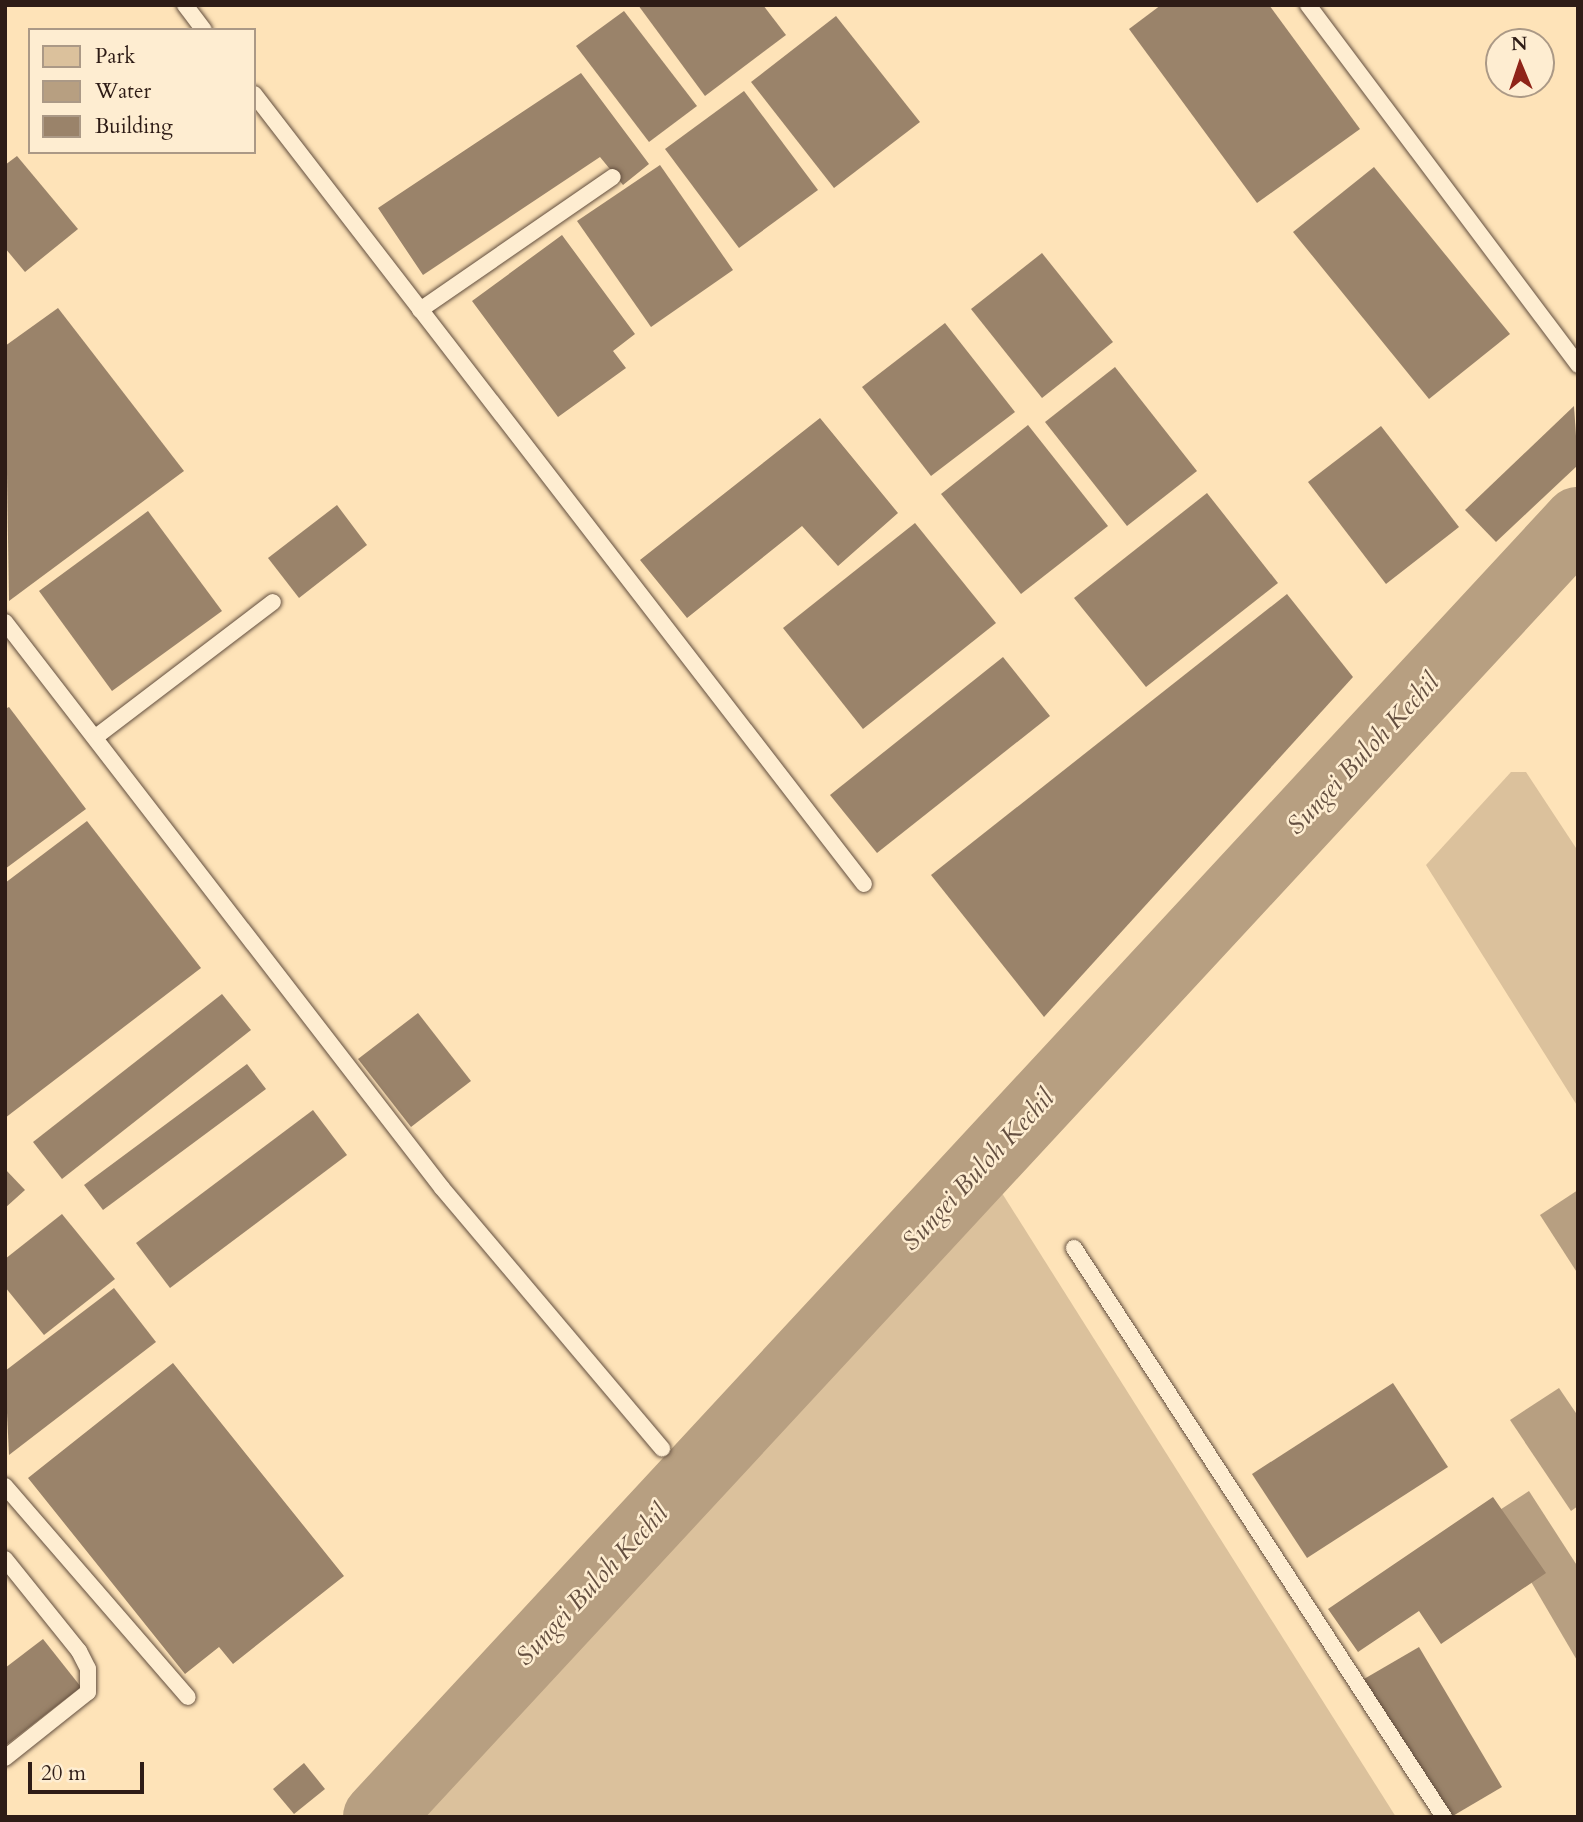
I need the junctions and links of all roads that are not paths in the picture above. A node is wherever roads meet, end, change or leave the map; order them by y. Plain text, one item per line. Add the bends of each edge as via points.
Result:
1 (185, 5) edge
2 (1308, 5) edge
3 (202, 28) edge
4 (256, 97) edge
5 (613, 177) dead end
6 (420, 310) junction
7 (1578, 365) edge
8 (273, 602) dead end
9 (5, 622) edge
10 (97, 736) junction
11 (864, 884) dead end
12 (1074, 1248) dead end
13 (662, 1448) dead end
14 (5, 1486) edge
15 (5, 1559) edge
16 (187, 1697) dead end
17 (5, 1758) edge
18 (1444, 1817) edge

1 - 3 lane
2 - 7 lane
4 - 6 lane
5 - 6 lane
6 - 11 lane
8 - 10 lane
9 - 10 lane
10 - 13 lane via 442,1188
12 - 18 lane
14 - 16 lane
15 - 17 lane via 79,1651 88,1669 88,1692

